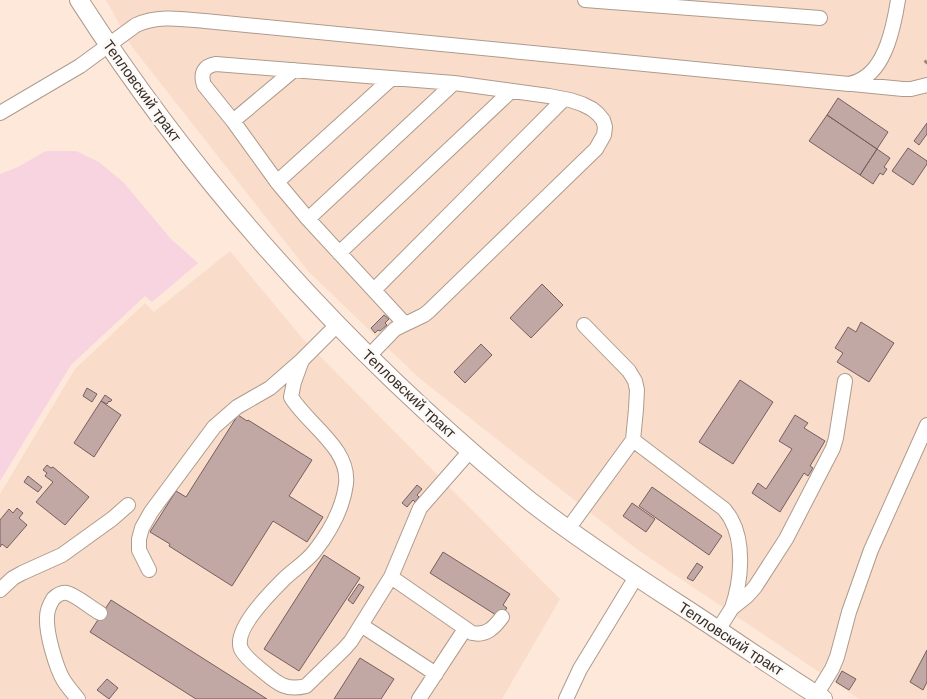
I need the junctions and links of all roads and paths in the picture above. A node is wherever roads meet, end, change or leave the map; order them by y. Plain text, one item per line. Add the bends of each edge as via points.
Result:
1 (79, 0) edge
2 (584, 0) edge
3 (898, 0) edge
4 (820, 18) dead end
5 (108, 46) junction
6 (294, 70) junction
7 (392, 78) junction
8 (454, 83) junction
9 (849, 84) junction
10 (927, 85) edge
11 (510, 91) junction
12 (564, 99) junction
13 (0, 113) edge
14 (233, 122) junction
15 (277, 182) junction
16 (308, 219) junction
17 (339, 253) junction
18 (374, 290) junction
19 (405, 324) junction
20 (337, 325) junction
21 (584, 325) dead end
22 (368, 356) junction
23 (302, 360) junction
24 (845, 381) dead end
25 (927, 425) edge
26 (633, 440) junction
27 (470, 451) junction
28 (128, 505) dead end
29 (568, 529) junction
30 (149, 570) dead end
31 (391, 577) junction
32 (636, 577) junction
33 (0, 590) edge
34 (732, 608) junction
35 (100, 613) dead end
36 (502, 617) dead end
37 (361, 625) junction
38 (465, 629) junction
39 (718, 630) junction
40 (436, 674) junction
41 (819, 697) edge
42 (78, 699) edge
43 (419, 699) edge
44 (566, 699) edge

1 - 5 main road, Тепловский тракт
2 - 4 lane
3 - 9 lane via 889,40 876,66 861,80
5 - 9 lane via 136,25 171,18
5 - 13 lane
5 - 20 main road, Тепловский тракт via 238,216
6 - 7 lane
6 - 14 lane
6 - 14 lane via 209,65 203,74 204,85
7 - 8 lane
7 - 15 lane
8 - 11 lane
8 - 16 lane
9 - 10 lane via 903,89
11 - 12 lane
11 - 17 lane
12 - 18 lane
12 - 19 lane via 582,104 603,120 604,136 600,143 429,311
14 - 15 lane
15 - 16 lane
16 - 17 lane
17 - 18 lane
18 - 19 lane
19 - 22 lane
20 - 22 main road, Тепловский тракт
20 - 23 lane
21 - 26 lane via 635,381
22 - 27 main road, Тепловский тракт
23 - 30 lane via 270,388 237,407 214,426 151,512 142,528 139,544
23 - 37 lane via 291,397 339,454 346,483 343,500 313,553 284,579 244,627 240,647 274,680 290,688 298,688 306,686 345,648
24 - 34 lane via 832,448 786,539 755,587
25 - 41 lane via 871,550 837,657
26 - 29 lane
26 - 34 lane via 724,509 731,518 739,544 740,561
27 - 29 main road, Тепловский тракт
27 - 31 lane via 420,508
28 - 33 lane via 62,555 13,578
29 - 32 main road, Тепловский тракт
31 - 37 lane
31 - 38 lane
32 - 39 main road, Тепловский тракт
32 - 44 lane via 580,669
34 - 39 lane
35 - 42 lane via 66,593 55,597 48,610 48,633 58,668
36 - 38 lane via 487,632 476,634
37 - 40 lane
38 - 40 lane
39 - 41 main road, Тепловский тракт
40 - 43 lane

